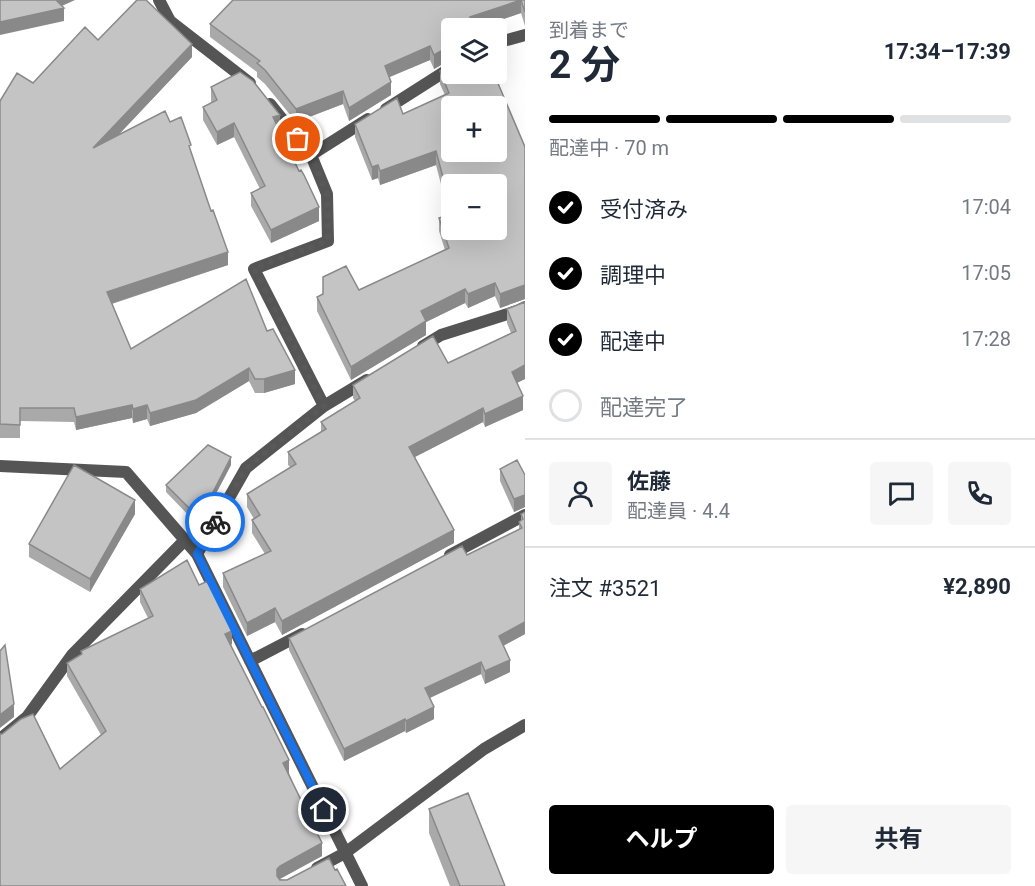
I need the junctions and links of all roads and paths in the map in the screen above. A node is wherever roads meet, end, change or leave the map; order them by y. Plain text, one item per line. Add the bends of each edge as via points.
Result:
1 (159, 0) edge
2 (525, 35) edge
3 (507, 40) edge
4 (441, 74) edge
5 (311, 156) junction
6 (525, 307) edge
7 (412, 353) edge
8 (373, 376) edge
9 (324, 406) junction
10 (0, 466) edge
11 (525, 515) edge
12 (185, 540) junction
13 (197, 554) junction
14 (441, 560) edge
15 (314, 628) edge
16 (250, 661) junction
17 (525, 725) edge
18 (0, 739) edge
19 (345, 853) junction
20 (304, 875) edge
21 (362, 886) edge

1 - 5 street via 170,21 262,94
2 - 3 street
4 - 5 street
5 - 9 street via 327,194 328,241 254,268
6 - 7 street via 441,335
8 - 9 street
9 - 13 street via 246,468
10 - 12 street via 126,472
11 - 14 street
12 - 13 street
12 - 18 street via 72,655 27,717
13 - 16 street
15 - 16 street
16 - 19 street
17 - 19 street via 484,749
19 - 20 street
19 - 21 street

